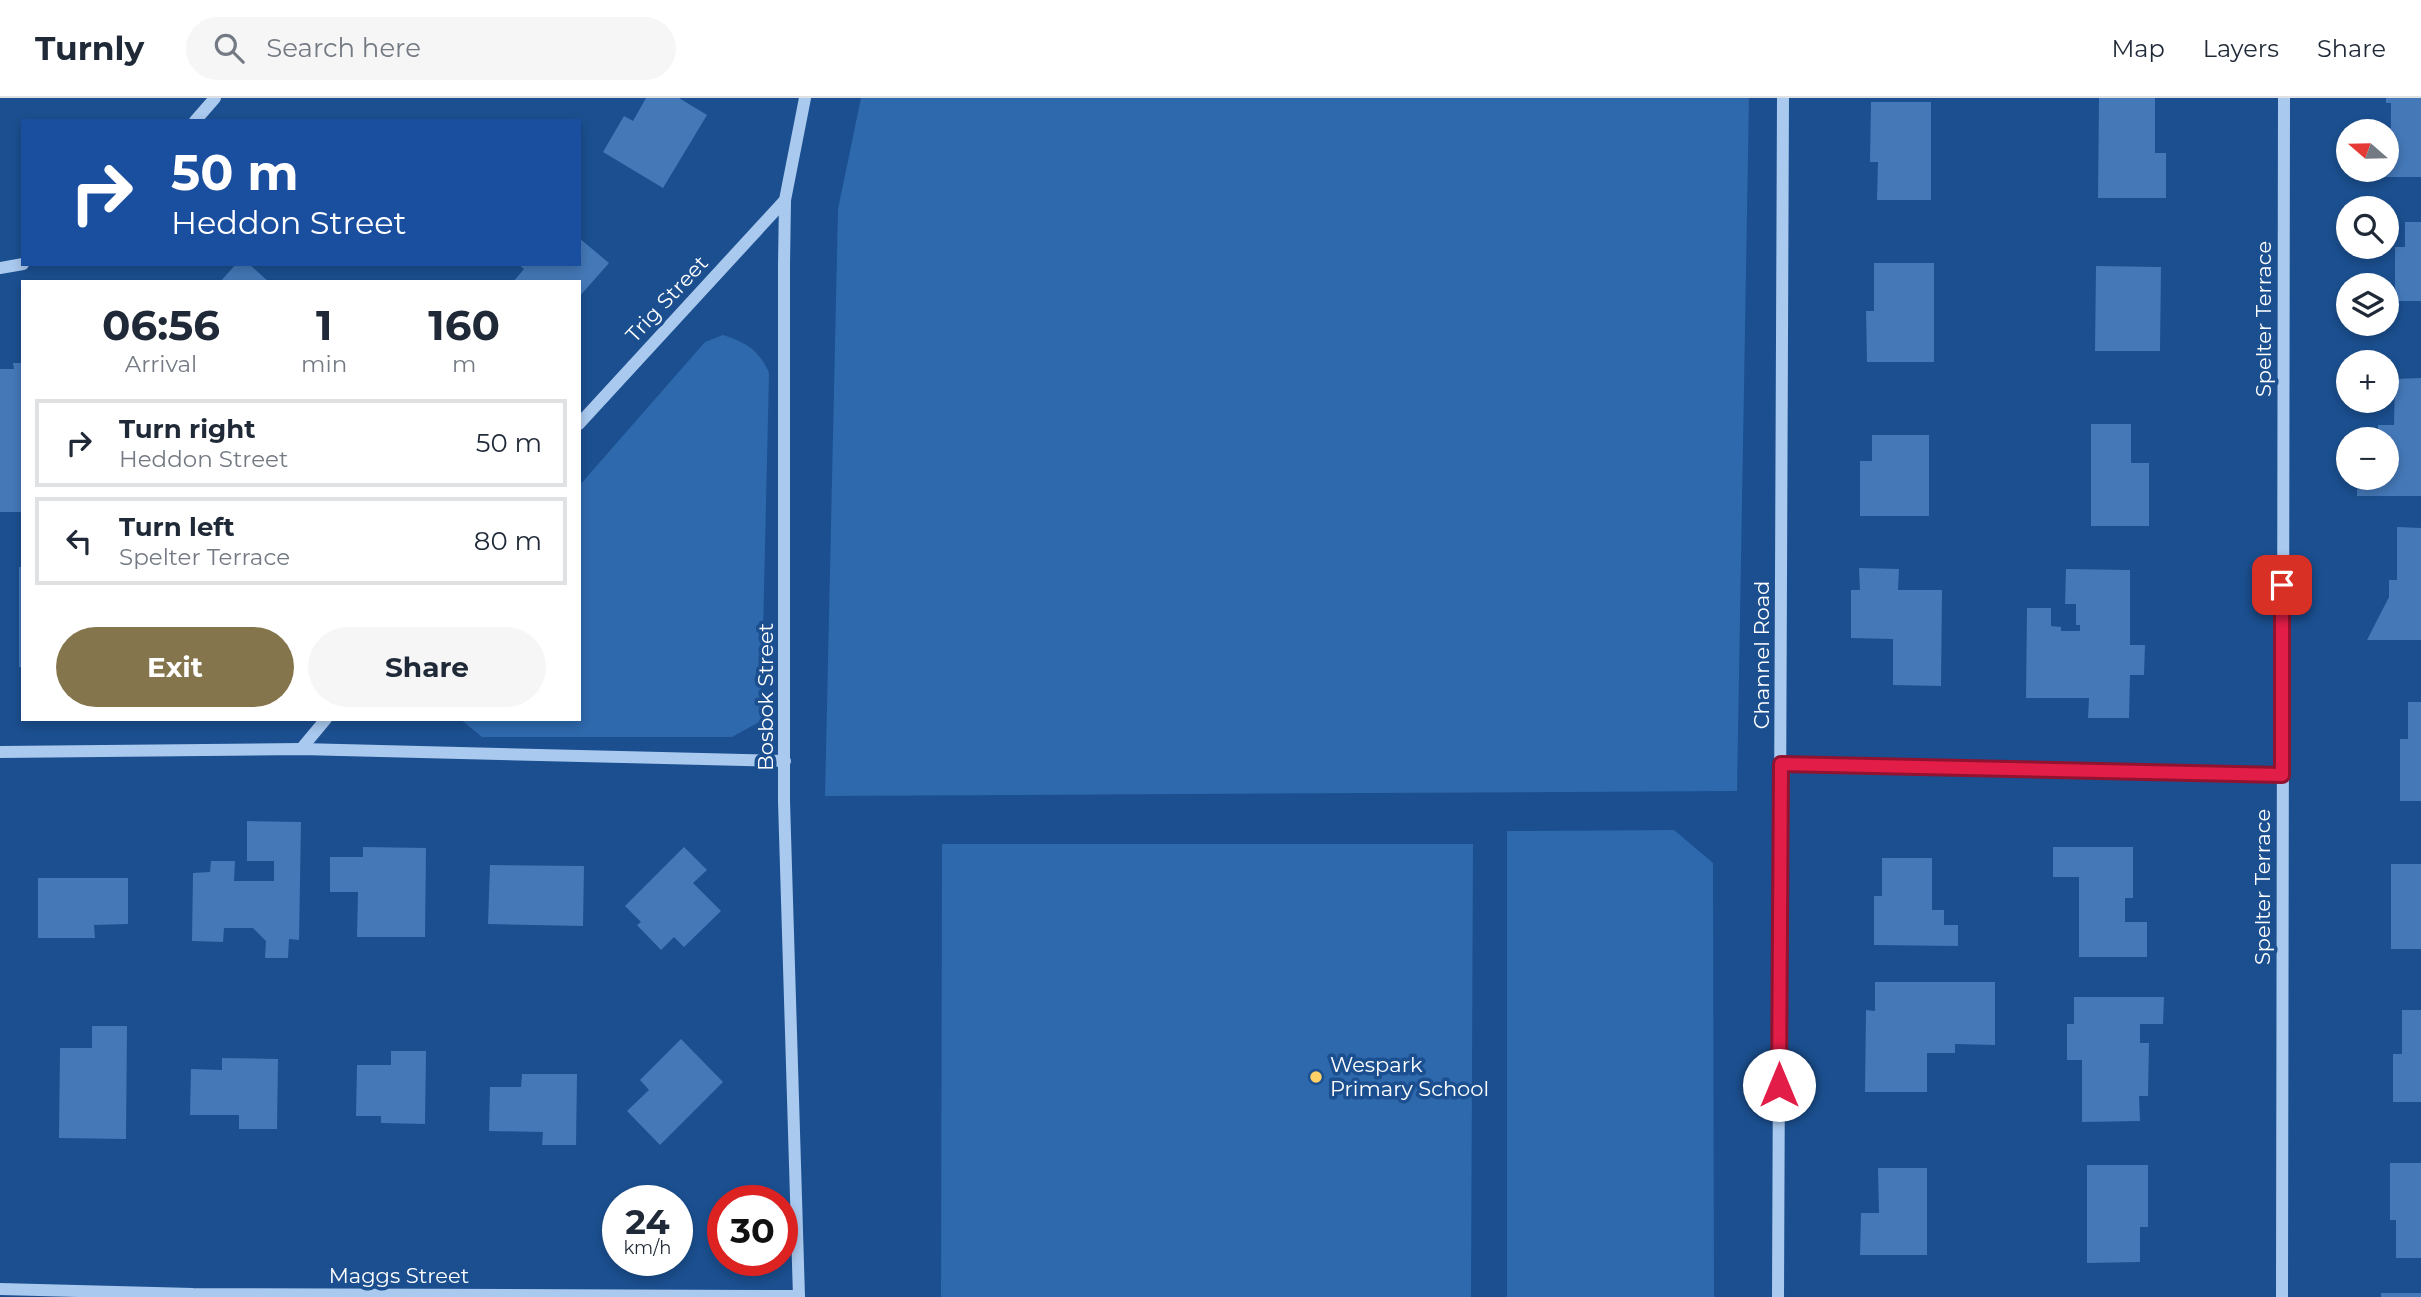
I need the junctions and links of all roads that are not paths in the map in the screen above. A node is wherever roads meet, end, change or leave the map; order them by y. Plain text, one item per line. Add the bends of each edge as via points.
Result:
1 (215, 98) edge
2 (805, 98) edge
3 (1783, 98) edge
4 (2284, 98) edge
5 (197, 119) edge
6 (785, 201) junction
7 (21, 264) edge
8 (0, 268) edge
9 (581, 422) edge
10 (324, 721) edge
11 (301, 749) junction
12 (0, 752) edge
13 (785, 761) junction
14 (1781, 764) junction
15 (2282, 775) junction
16 (0, 1289) edge
17 (799, 1296) edge
18 (1778, 1297) edge
19 (2282, 1297) edge

1 - 5 street
2 - 6 street, Bosbok Street
3 - 14 street, Channel Road
4 - 15 street, Spelter Terrace
6 - 9 street, Trig Street
6 - 13 street, Bosbok Street
7 - 8 street
10 - 11 street
11 - 12 street
11 - 13 street
13 - 17 street, Bosbok Street
14 - 15 street
14 - 18 street, Channel Road
15 - 19 street, Spelter Terrace
16 - 17 street, Maggs Street

